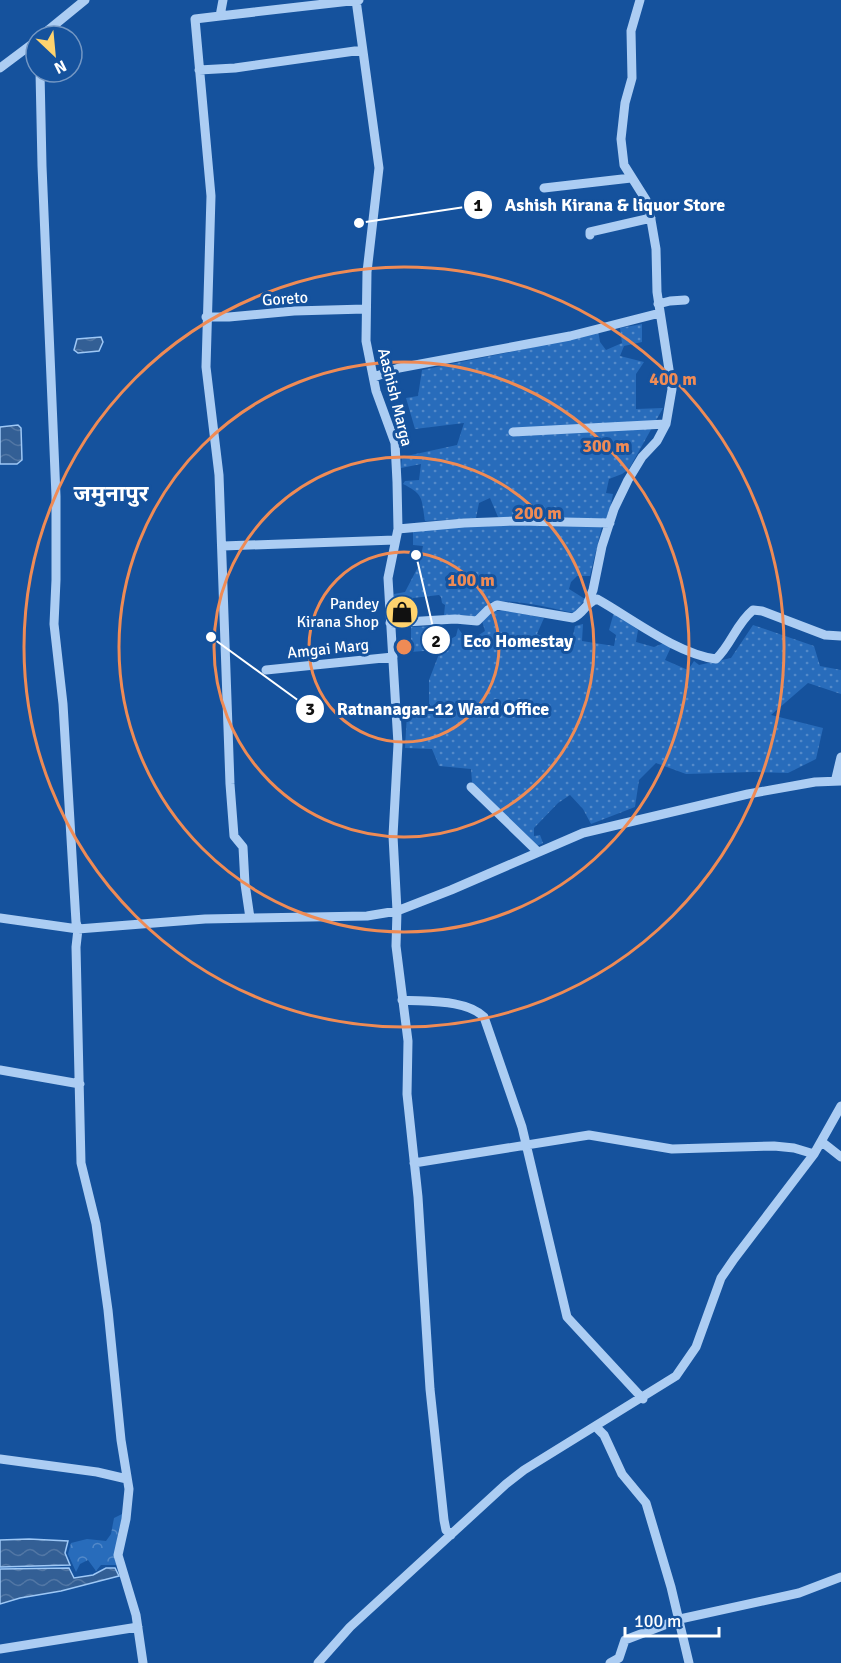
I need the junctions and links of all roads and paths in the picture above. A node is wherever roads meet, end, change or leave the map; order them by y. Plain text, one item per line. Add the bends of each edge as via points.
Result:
1 (86, 0) edge
2 (223, 0) edge
3 (357, 0) edge
4 (640, 0) edge
5 (220, 16) junction
6 (56, 24) edge
7 (24, 50) edge
8 (362, 50) junction
9 (0, 69) edge
10 (199, 70) junction
11 (40, 84) edge
12 (631, 178) junction
13 (544, 188) dead end
14 (651, 218) junction
15 (590, 235) dead end
16 (685, 300) dead end
17 (659, 308) junction
18 (365, 309) junction
19 (206, 317) junction
20 (374, 377) junction
21 (666, 424) junction
22 (513, 432) dead end
23 (610, 523) junction
24 (398, 529) junction
25 (395, 540) junction
26 (223, 546) junction
27 (588, 602) junction
28 (390, 623) junction
29 (841, 636) edge
30 (393, 657) junction
31 (266, 670) dead end
32 (841, 757) edge
33 (840, 781) edge
34 (471, 787) dead end
35 (538, 852) junction
36 (397, 911) junction
37 (0, 918) edge
38 (250, 918) junction
39 (78, 929) junction
40 (402, 1000) junction
41 (0, 1070) edge
42 (80, 1084) junction
43 (841, 1106) edge
44 (822, 1142) junction
45 (526, 1144) junction
46 (814, 1154) junction
47 (841, 1157) edge
48 (414, 1163) junction
49 (643, 1399) junction
50 (596, 1427) junction
51 (0, 1459) edge
52 (127, 1479) junction
53 (451, 1535) junction
54 (841, 1577) edge
55 (680, 1619) junction
56 (138, 1627) junction
57 (0, 1649) edge
58 (143, 1663) edge
59 (318, 1663) edge
60 (610, 1663) edge
61 (689, 1663) edge

1 - 6 street
2 - 5 street
3 - 5 street
3 - 8 street, Aashish Marga
4 - 12 street via 631,31 632,78 621,139 624,165
5 - 10 street via 195,19
7 - 9 street
8 - 10 street
8 - 18 street, Aashish Marga via 380,168
10 - 19 street via 211,196
11 - 39 street via 56,496 54,624
12 - 13 street
12 - 14 street via 646,200
14 - 15 street
14 - 17 street
16 - 17 street via 670,301
17 - 20 street via 570,336 399,368
17 - 21 street via 672,388
18 - 19 street, Goreto
18 - 20 street, Aashish Marga via 366,341
19 - 26 street via 206,367
20 - 24 street, Aashish Marga via 395,443
21 - 22 street
21 - 23 street via 628,480
23 - 24 street via 518,521
23 - 27 street
24 - 25 street, Aashish Marga
25 - 26 street
25 - 28 street, Aashish Marga via 387,578
26 - 38 street via 230,784 234,836 243,847
27 - 28 street via 581,614 573,618 497,605 477,621
27 - 29 street via 597,600 706,658 716,659 722,653 744,617 753,610 825,635
28 - 30 street, Aashish Marga
30 - 31 street, Amgai Marg
30 - 36 street, Aashish Marga via 398,744 393,836
32 - 33 street via 836,778
33 - 35 street via 815,782 682,808 584,833
34 - 35 street
35 - 36 street
36 - 38 street via 367,916
36 - 40 street, Aashish Marga
37 - 39 street
38 - 39 street
39 - 42 street
40 - 45 street via 465,1005 484,1017
40 - 48 street, Aashish Marga
41 - 42 street
42 - 52 street via 81,1163 96,1224
43 - 44 street
44 - 46 street
44 - 47 street
45 - 46 street via 589,1135 672,1149 774,1146
45 - 48 street
45 - 49 street via 567,1317
46 - 49 street via 721,1278 686,1364 676,1377
48 - 53 street, Aashish Marga via 433,1423 444,1520
49 - 50 street
50 - 53 street via 524,1470
50 - 55 street via 604,1435 622,1474 646,1503
51 - 52 street
52 - 56 street via 126,1520 118,1555
53 - 59 street via 350,1627
54 - 55 street via 799,1593
55 - 60 street via 625,1640 619,1658
55 - 61 street
56 - 57 street
56 - 58 street

